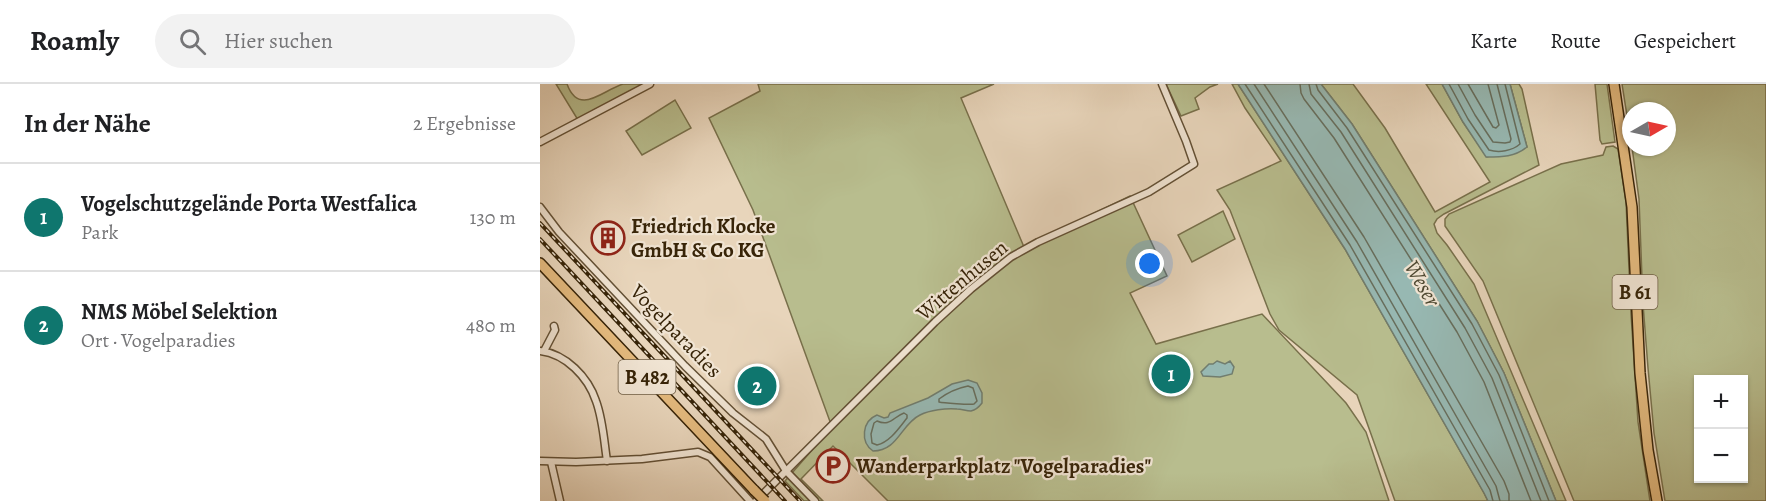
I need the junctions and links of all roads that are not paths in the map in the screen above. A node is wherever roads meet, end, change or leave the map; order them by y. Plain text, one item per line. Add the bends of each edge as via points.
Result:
1 (650, 84) edge
2 (1162, 84) edge
3 (1614, 84) edge
4 (540, 142) edge
5 (540, 207) edge
6 (540, 263) edge
7 (554, 326) dead end
8 (542, 351) edge
9 (540, 461) edge
10 (607, 461) junction
11 (551, 462) junction
12 (786, 471) junction
13 (560, 501) edge
14 (750, 501) edge
15 (756, 501) edge
16 (765, 501) edge
17 (815, 501) edge
18 (1657, 501) edge

1 - 4 street
2 - 12 street, Wittenhusen via 1194,164 1149,192 1011,257 935,322
3 - 18 main road, B 61 via 1632,207 1640,373
5 - 12 street, Vogelparadies via 686,366 766,440
6 - 16 main road, B 482, bridge
7 - 8 street
8 - 10 street via 576,369 592,391
9 - 11 street
10 - 11 street
10 - 14 street via 704,453
11 - 13 street
12 - 15 street, Wittenhusen
12 - 17 street, Vogelparadies

